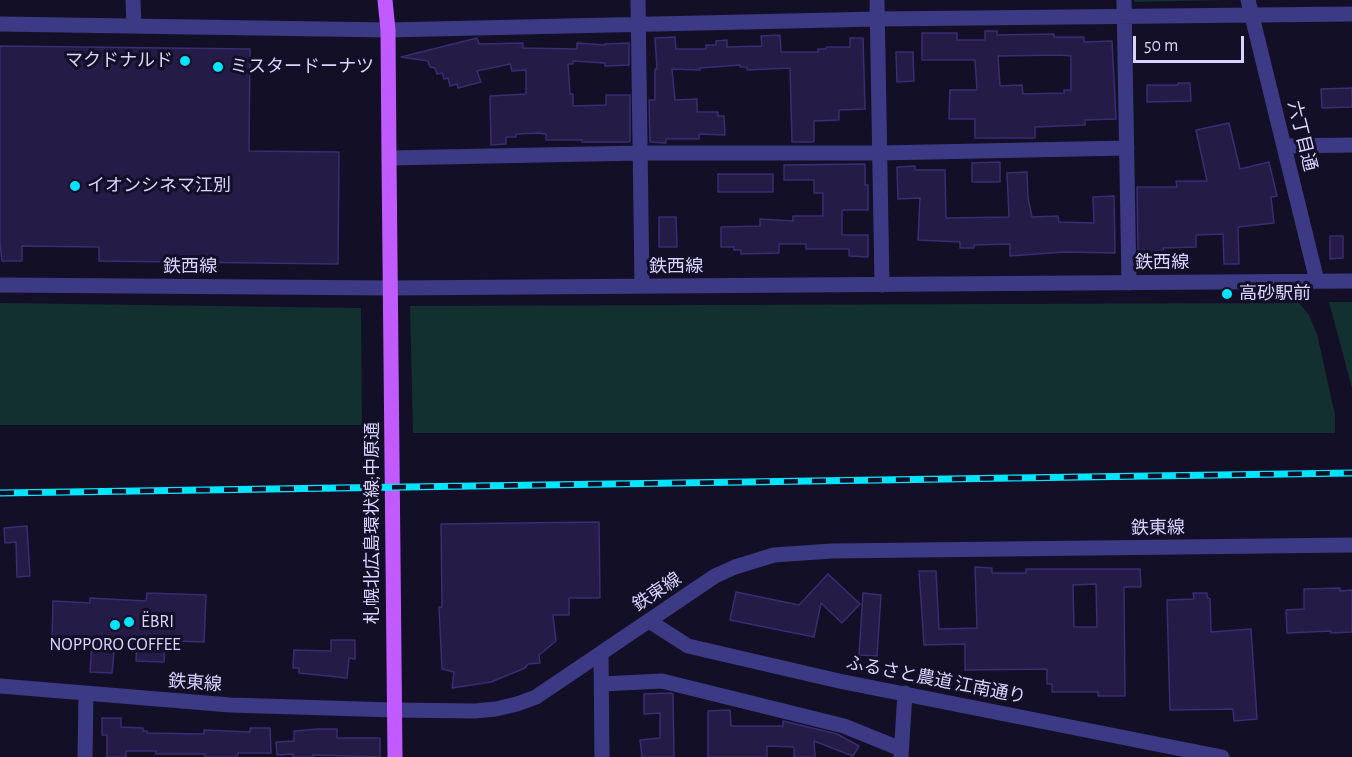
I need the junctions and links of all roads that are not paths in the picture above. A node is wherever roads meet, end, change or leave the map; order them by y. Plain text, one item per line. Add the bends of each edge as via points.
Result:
1 (134, 0) edge
2 (385, 0) edge
3 (638, 0) edge
4 (877, 0) edge
5 (1124, 0) edge
6 (1248, 0) edge
7 (1352, 14) edge
8 (1252, 15) junction
9 (1124, 17) junction
10 (878, 19) junction
11 (0, 24) edge
12 (134, 26) junction
13 (639, 26) junction
14 (387, 30) junction
15 (1352, 145) edge
16 (1284, 146) junction
17 (1127, 148) junction
18 (641, 153) junction
19 (880, 153) junction
20 (389, 158) junction
21 (1317, 281) junction
22 (1352, 281) edge
23 (1129, 283) junction
24 (0, 285) edge
25 (882, 285) junction
26 (642, 286) junction
27 (391, 288) junction
28 (1352, 545) edge
29 (649, 621) junction
30 (601, 653) junction
31 (602, 684) junction
32 (0, 686) edge
33 (905, 693) junction
34 (86, 694) junction
35 (394, 710) junction
36 (901, 753) edge
37 (85, 757) edge
38 (395, 757) edge
39 (602, 757) edge
40 (1222, 757) edge

1 - 12 street
2 - 14 main road, 札幌北広島環状線;中原通
3 - 13 street
4 - 10 street
5 - 9 street
6 - 8 street, 六丁目通
7 - 8 street
8 - 9 street
8 - 16 street, 六丁目通
9 - 10 street
9 - 17 street
10 - 13 street
10 - 19 street
11 - 12 street
12 - 14 street
13 - 14 street
13 - 18 street
14 - 20 main road, 札幌北広島環状線;中原通
15 - 16 street
16 - 21 street, 六丁目通
17 - 19 street
17 - 23 street
18 - 19 street
18 - 20 street
18 - 26 street
19 - 25 street
20 - 27 main road, 札幌北広島環状線;中原通
21 - 22 street, 鉄西線
21 - 23 street, 鉄西線
23 - 25 street, 鉄西線
24 - 27 street, 鉄西線
25 - 26 street, 鉄西線
26 - 27 street, 鉄西線
27 - 35 main road, 札幌北広島環状線;中原通
28 - 29 street, 鉄東線 via 793,552 755,559 715,576
29 - 30 street, 鉄東線
29 - 33 street, ふるさと農道 江南通り via 688,646
30 - 31 street
30 - 35 street, 鉄東線 via 536,697 517,704 475,711
31 - 36 street via 662,681 844,726
31 - 39 street
32 - 34 street, 鉄東線
33 - 36 street
33 - 40 street, ふるさと農道 江南通り
34 - 35 street, 鉄東線 via 230,705
34 - 37 street
35 - 38 main road, 札幌北広島環状線;中原通

